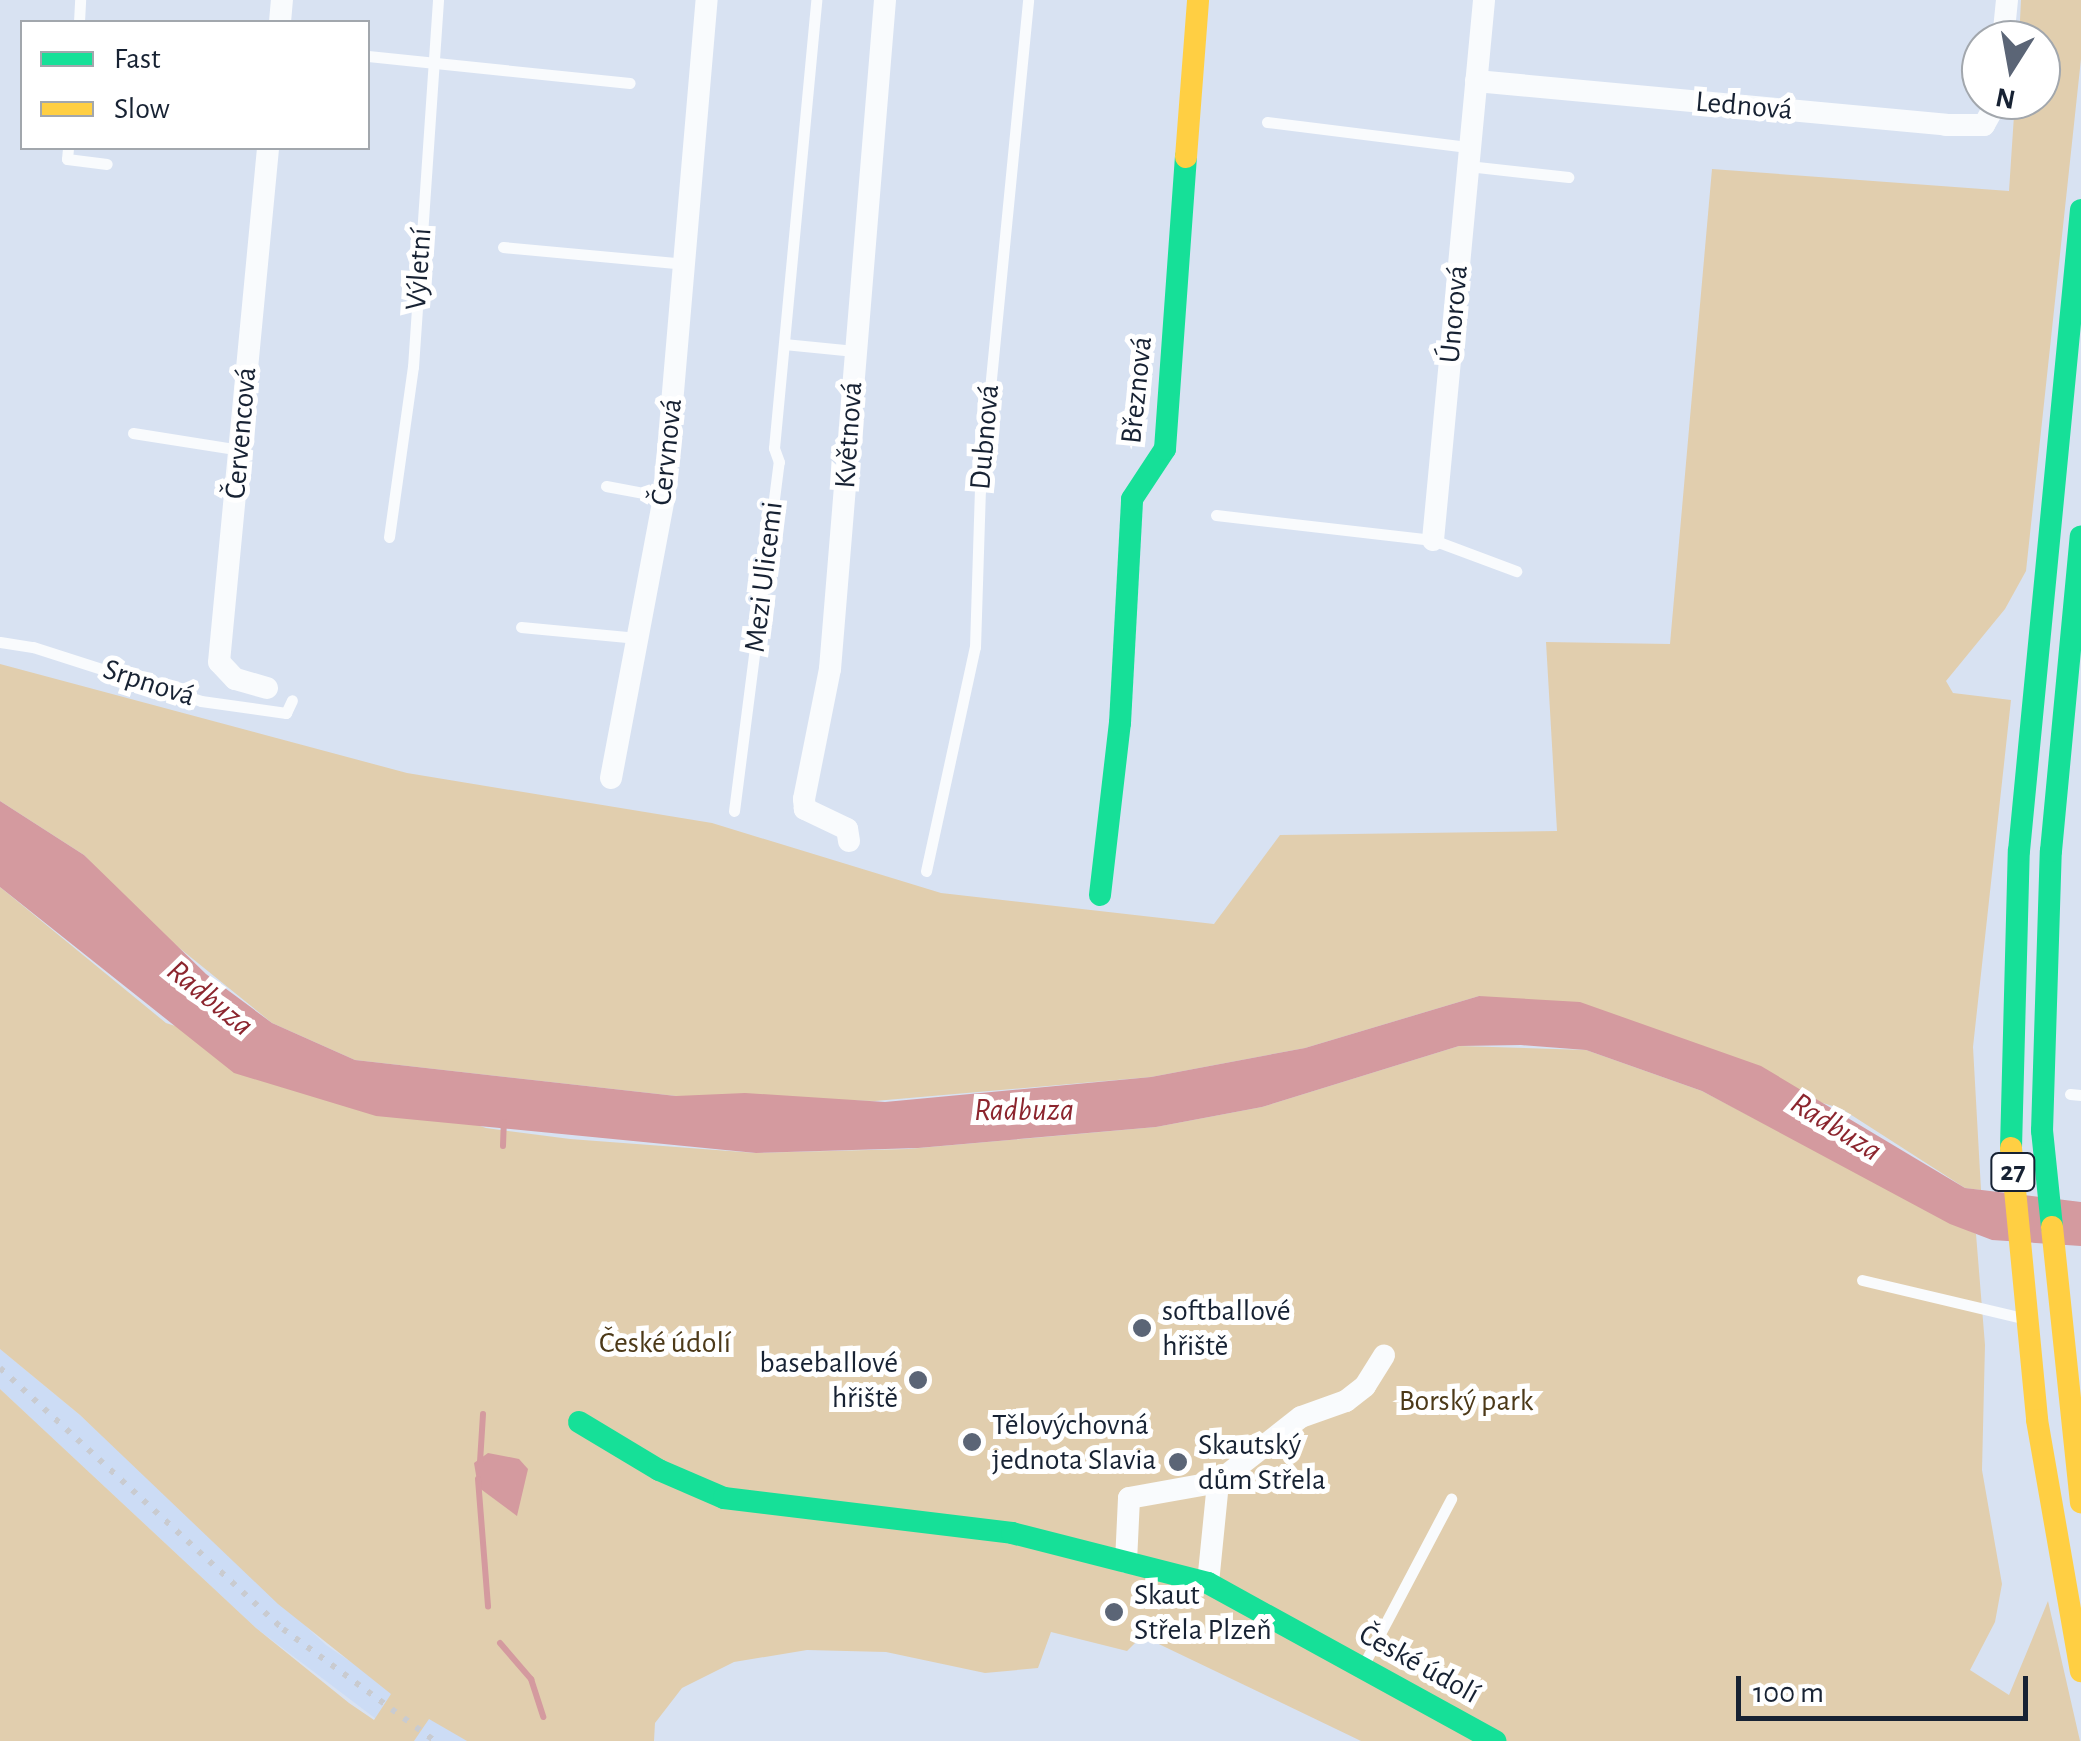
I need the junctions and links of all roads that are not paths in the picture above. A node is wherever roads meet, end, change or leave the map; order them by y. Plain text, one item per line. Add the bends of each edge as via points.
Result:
1 (438, 0) edge
2 (707, 0) edge
3 (816, 0) edge
4 (885, 0) edge
5 (1028, 0) edge
6 (1198, 0) edge
7 (1484, 0) edge
8 (370, 56) edge
9 (433, 61) junction
10 (1476, 81) junction
11 (630, 83) dead end
12 (1987, 120) edge
13 (1267, 122) dead end
14 (68, 150) edge
15 (268, 150) edge
16 (1468, 157) junction
17 (108, 164) dead end
18 (1568, 177) dead end
19 (2081, 210) edge
20 (503, 247) dead end
21 (686, 264) junction
22 (784, 344) junction
23 (855, 351) junction
24 (133, 432) dead end
25 (240, 450) junction
26 (606, 486) dead end
27 (664, 496) junction
28 (1216, 516) dead end
29 (2081, 536) edge
30 (389, 537) dead end
31 (1433, 540) junction
32 (1516, 571) dead end
33 (521, 627) dead end
34 (637, 638) junction
35 (0, 642) edge
36 (266, 688) dead end
37 (292, 700) dead end
38 (611, 778) dead end
39 (734, 810) dead end
40 (849, 841) dead end
41 (926, 871) dead end
42 (1100, 895) dead end
43 (1862, 1280) dead end
44 (2081, 1334) edge
45 (1384, 1354) dead end
46 (579, 1422) dead end
47 (1218, 1482) junction
48 (1451, 1498) dead end
49 (2081, 1502) edge
50 (1126, 1562) junction
51 (1208, 1583) junction
52 (2078, 1660) edge
53 (1362, 1668) junction
54 (1495, 1741) edge

1 - 9 lane, Výletní
2 - 21 street, Červnová
3 - 22 lane, Mezi Ulicemi
4 - 23 street, Květnová
5 - 41 lane, Dubnová via 980,491 975,646
6 - 42 main road, Březnová via 1165,449 1132,498 1121,705
7 - 10 street, Únorová
8 - 9 lane
9 - 11 lane
9 - 30 lane, Výletní via 413,367
10 - 12 street, Lednová via 1946,125
10 - 16 street, Únorová
13 - 16 lane
14 - 17 lane via 67,158
15 - 25 street, Červencová
16 - 18 lane
16 - 31 street, Únorová
19 - 52 main road, 27 via 2032,692 2012,953 2010,1134 2027,1347
20 - 21 lane
21 - 27 street, Červnová
22 - 23 lane
22 - 39 lane, Mezi Ulicemi via 778,462
23 - 40 street, Květnová via 830,669 804,799 805,810 847,829
24 - 25 lane
25 - 36 street, Červencová via 219,662 235,679
26 - 27 lane
27 - 34 street, Červnová
28 - 31 lane
29 - 49 main road, 27 via 2051,852 2042,1130
31 - 32 lane
33 - 34 lane
34 - 38 street, Červnová
35 - 37 lane, Srpnová via 201,701 286,712
43 - 44 lane
45 - 47 street via 1346,1401 1301,1417
46 - 50 main road, České údolí via 659,1470 724,1498 1012,1533
47 - 50 street via 1130,1498
47 - 51 street
48 - 53 lane
50 - 51 main road, České údolí
51 - 53 main road, České údolí
53 - 54 main road, České údolí

